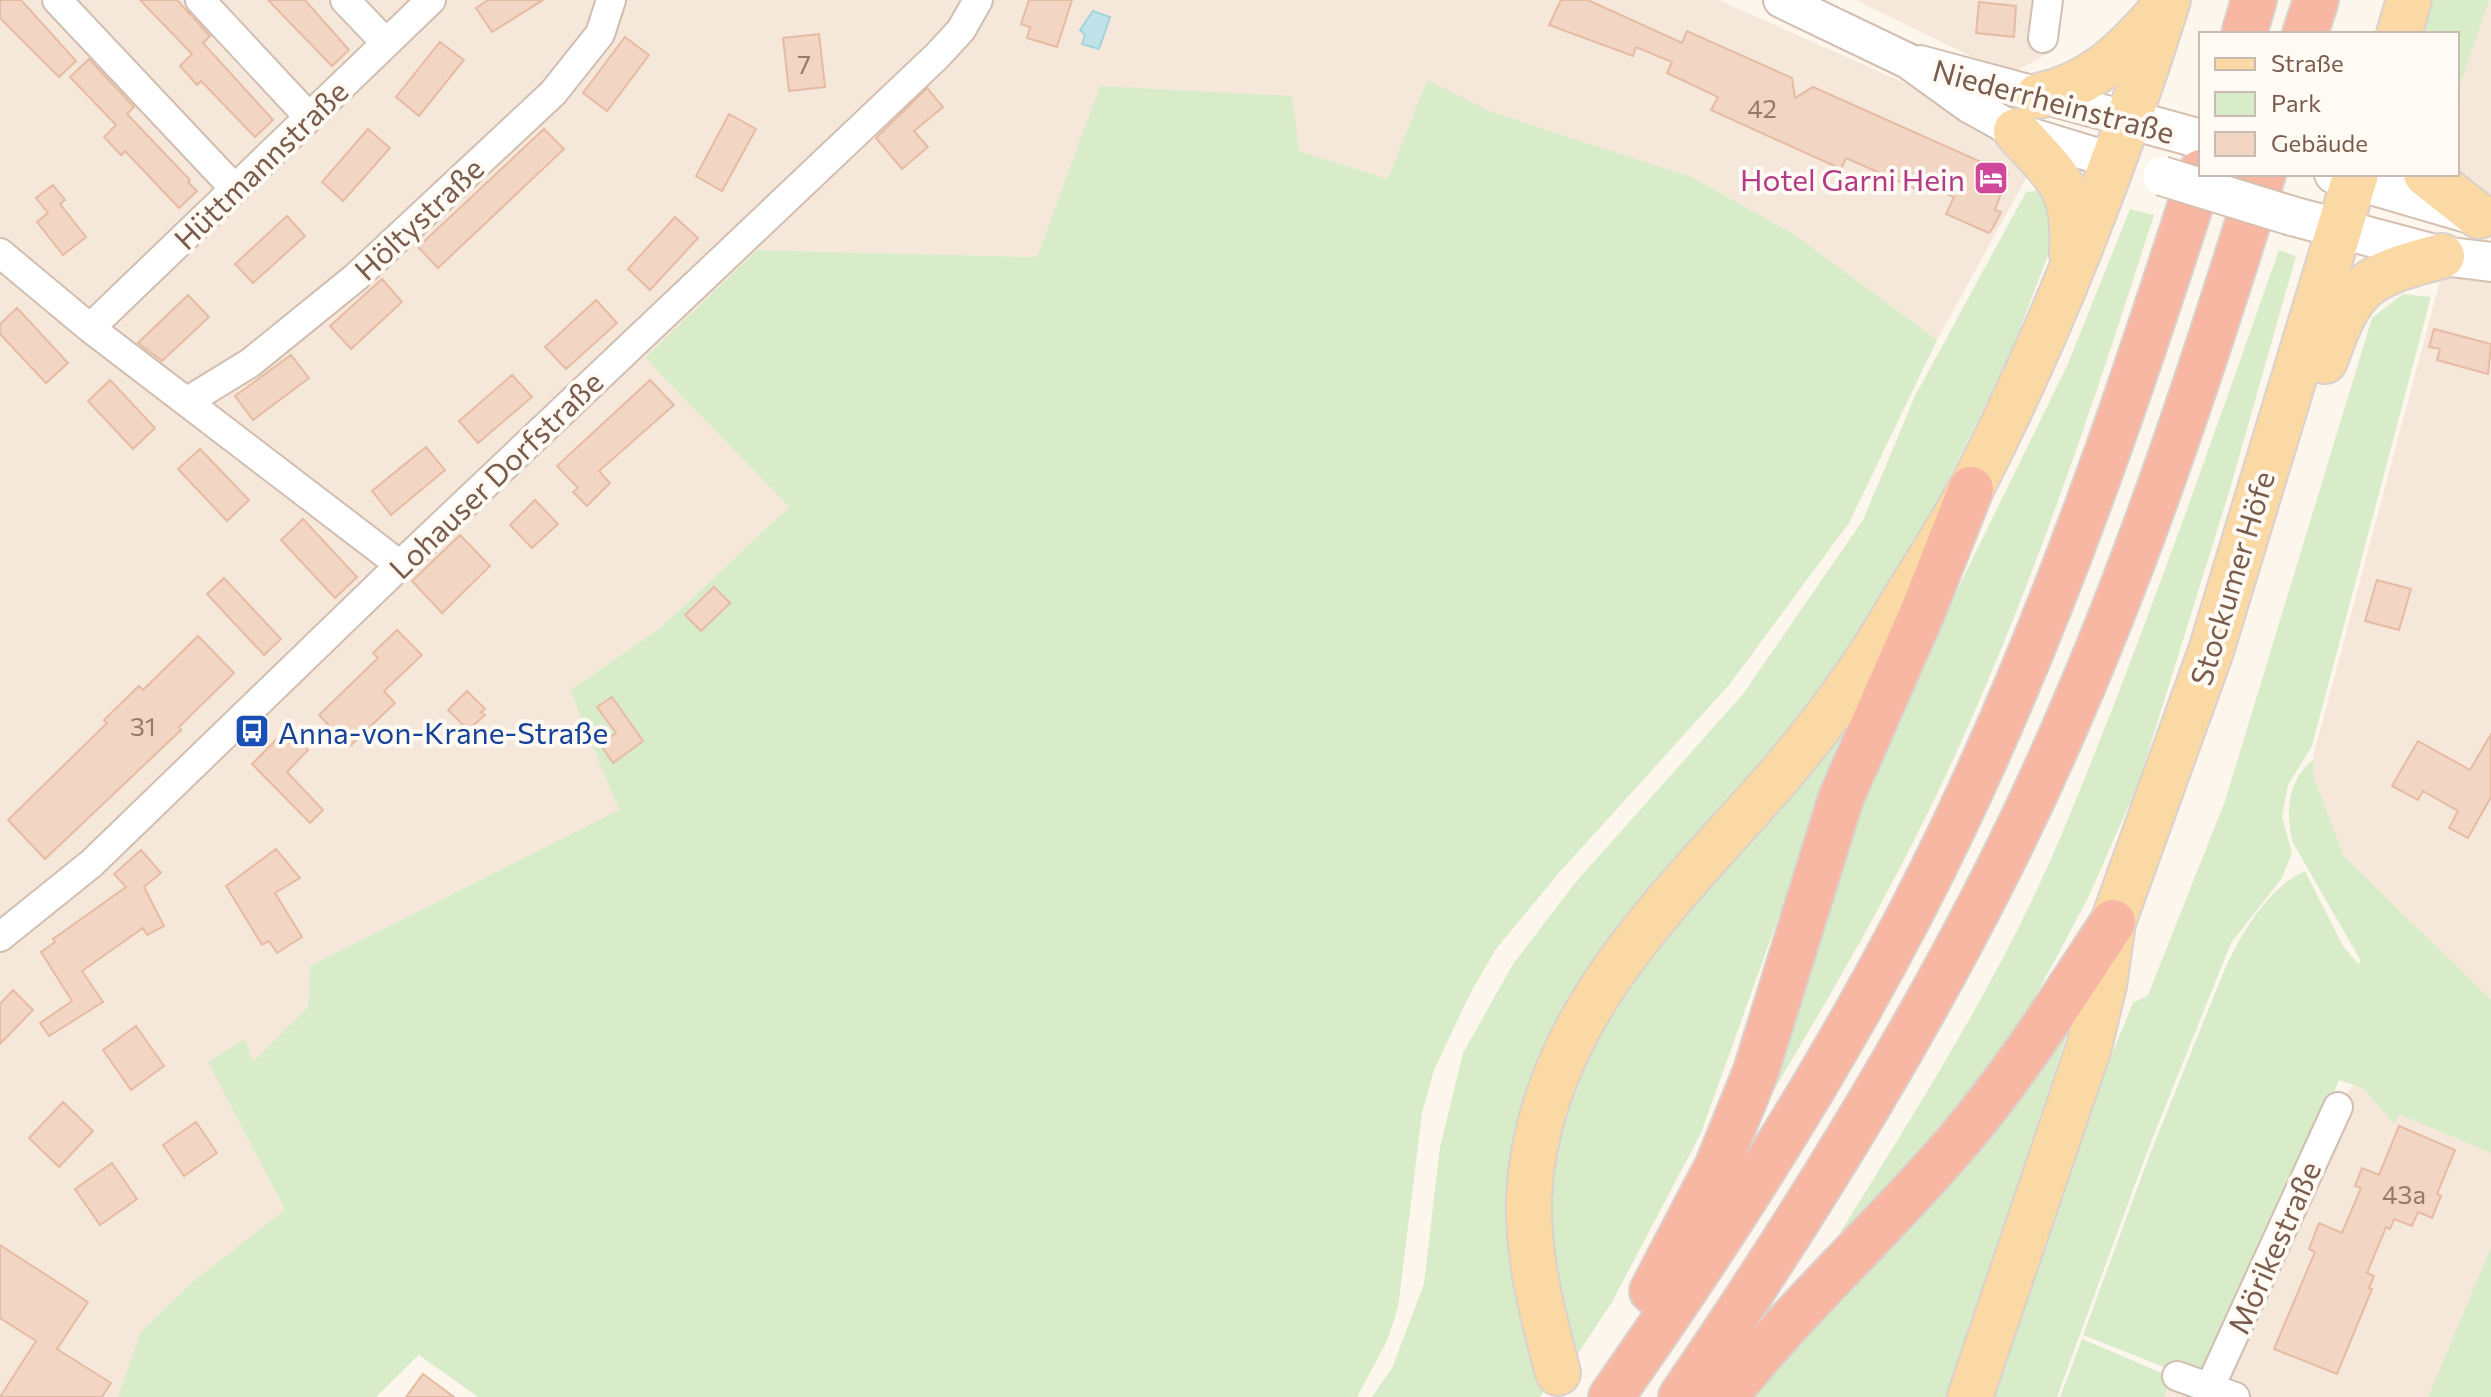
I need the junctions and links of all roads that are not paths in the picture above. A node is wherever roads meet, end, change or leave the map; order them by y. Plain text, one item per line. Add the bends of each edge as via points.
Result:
1 (57, 0) edge
2 (200, 0) edge
3 (345, 0) edge
4 (431, 0) edge
5 (611, 0) edge
6 (978, 0) edge
7 (1781, 0) edge
8 (2048, 0) edge
9 (2254, 0) edge
10 (2316, 0) edge
11 (2409, 0) edge
12 (2167, 2) edge
13 (2245, 32) edge
14 (2306, 32) edge
15 (2400, 32) edge
16 (2043, 38) dead end
17 (386, 43) junction
18 (2027, 114) junction
19 (309, 117) junction
20 (2128, 119) junction
21 (2188, 136) edge
22 (2114, 161) junction
23 (2181, 174) edge
24 (2262, 176) edge
25 (2348, 176) edge
26 (2429, 176) edge
27 (234, 188) junction
28 (2485, 219) edge
29 (2338, 229) junction
30 (0, 253) edge
31 (2442, 256) junction
32 (2491, 262) edge
33 (2071, 265) junction
34 (90, 328) junction
35 (188, 401) junction
36 (2282, 411) junction
37 (1971, 489) junction
38 (400, 565) junction
39 (2113, 922) junction
40 (0, 937) edge
41 (2338, 1107) dead end
42 (2177, 1376) dead end
43 (1569, 1385) edge
44 (2222, 1392) edge
45 (1611, 1397) edge
46 (1681, 1397) edge
47 (1725, 1397) edge
48 (1970, 1397) edge

1 - 27 street
2 - 19 street
3 - 17 street
4 - 17 street, Hüttmannstraße
5 - 35 street, Höltystraße via 600,34 553,93 356,277 250,363
6 - 38 street, Lohauser Dorfstraße via 944,49
7 - 18 street, Niederrheinstraße via 1908,61 1962,72
8 - 16 street
9 - 13 highway
10 - 14 highway
11 - 15 main road
12 - 18 main road via 2136,40 2094,76
12 - 20 main road
17 - 19 street, Hüttmannstraße
18 - 20 street, Niederrheinstraße
18 - 22 street, Niederrheinstraße
18 - 33 main road via 2067,191 2074,221
19 - 27 street, Hüttmannstraße
20 - 21 main road, Niederrheinstraße
20 - 22 main road
22 - 23 main road, Niederrheinstraße
22 - 33 main road
23 - 29 main road, Niederrheinstraße, bridge
23 - 45 highway via 2130,396 2082,528 1953,827 1814,1083
24 - 46 highway via 2125,582 2011,844 1834,1164
25 - 28 main road
25 - 29 main road, Stockumer Höfe
26 - 28 main road
27 - 34 street, Hüttmannstraße
29 - 31 main road, Niederrheinstraße
29 - 36 main road, Stockumer Höfe
30 - 34 street
31 - 32 main road, Niederrheinstraße
31 - 36 main road via 2382,273 2359,291 2341,315 2324,366
33 - 37 main road
34 - 35 street
35 - 38 street
36 - 39 main road, Stockumer Höfe via 2211,651
37 - 43 highway via 1841,798 1756,1071 1717,1167 1655,1287
37 - 43 main road via 1896,615 1832,707 1776,780 1631,943 1571,1038 1549,1090 1529,1197 1539,1300
38 - 40 street, Lohauser Dorfstraße via 92,863
39 - 47 highway via 2040,1033 1959,1141
39 - 48 main road, Stockumer Höfe via 2089,1047
41 - 44 street, Mörikestraße
42 - 44 street, Mörikestraße

